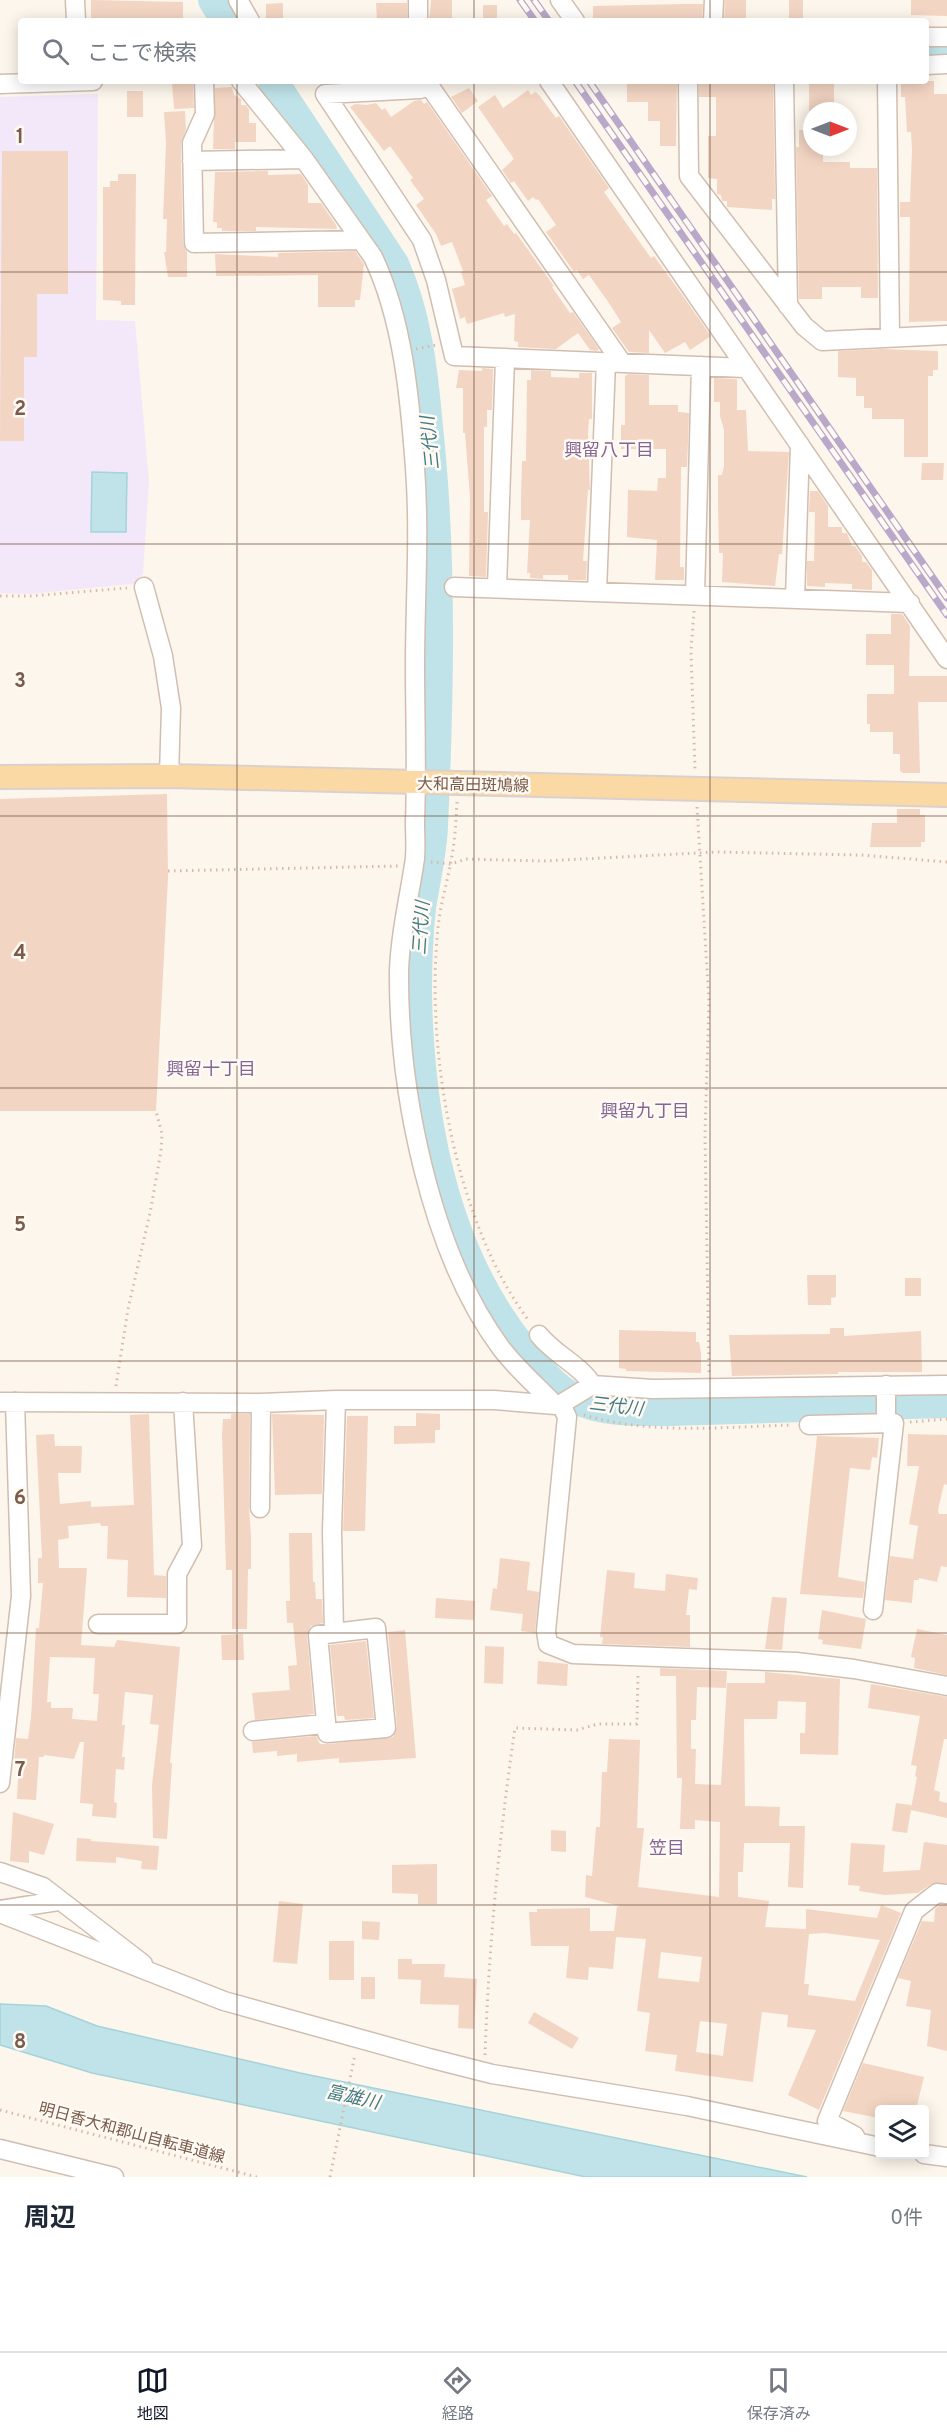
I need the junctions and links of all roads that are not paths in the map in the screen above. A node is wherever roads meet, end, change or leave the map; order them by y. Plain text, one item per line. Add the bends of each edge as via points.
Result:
1 (75, 0) edge
2 (238, 0) edge
3 (418, 0) edge
4 (560, 0) edge
5 (714, 0) edge
6 (76, 18) edge
7 (248, 18) edge
8 (418, 18) edge
9 (573, 18) edge
10 (713, 18) edge
11 (947, 36) edge
12 (929, 37) edge
13 (947, 64) edge
14 (929, 65) edge
15 (0, 84) edge
16 (18, 84) edge
17 (204, 84) edge
18 (243, 84) edge
19 (425, 84) edge
20 (430, 84) edge
21 (551, 84) edge
22 (688, 84) edge
23 (784, 84) edge
24 (887, 84) edge
25 (304, 159) junction
26 (192, 161) junction
27 (361, 240) junction
28 (788, 306) junction
29 (947, 335) edge
30 (890, 337) junction
31 (505, 359) junction
32 (614, 363) junction
33 (701, 366) junction
34 (746, 368) junction
35 (800, 445) junction
36 (144, 587) road end
37 (454, 587) dead end
38 (496, 587) junction
39 (597, 591) junction
40 (695, 595) junction
41 (795, 599) junction
42 (910, 603) junction
43 (947, 660) edge
44 (169, 776) junction
45 (0, 777) edge
46 (417, 783) junction
47 (947, 795) edge
48 (539, 1335) road end
49 (592, 1385) junction
50 (947, 1385) edge
51 (886, 1390) junction
52 (336, 1400) junction
53 (8, 1402) edge
54 (183, 1402) junction
55 (261, 1403) junction
56 (558, 1404) junction
57 (888, 1420) junction
58 (809, 1425) road end
59 (260, 1508) dead end
60 (873, 1610) dead end
61 (98, 1624) dead end
62 (334, 1634) junction
63 (947, 1686) edge
64 (324, 1724) junction
65 (253, 1731) dead end
66 (1, 1762) edge
67 (0, 1783) edge
68 (0, 1872) edge
69 (947, 1894) edge
70 (58, 1901) junction
71 (0, 1912) edge
72 (161, 1977) junction
73 (827, 2121) junction
74 (770, 2124) junction
75 (875, 2145) edge
76 (875, 2146) edge
77 (0, 2149) edge
78 (929, 2155) edge
79 (947, 2157) edge
80 (114, 2177) edge

1 - 6 street
2 - 7 street
3 - 8 street
4 - 9 street
5 - 10 street
11 - 12 street
13 - 14 street
15 - 16 street
17 - 26 street via 205,114 192,143
18 - 25 street
19 - 31 street via 420,89 325,93 422,240 436,280 446,343 454,356
20 - 32 street
21 - 34 street
22 - 28 street via 690,176
23 - 28 street
24 - 30 street
25 - 26 street
25 - 27 street
26 - 27 street via 194,243
27 - 46 street via 383,282 401,352 412,433 418,501
28 - 30 street via 822,341
29 - 30 street
31 - 32 street
31 - 38 street
32 - 33 street
32 - 39 street
33 - 34 street
33 - 40 street
34 - 35 street
35 - 41 street
35 - 42 street
36 - 44 street via 163,656 171,708
37 - 38 street
38 - 39 street
39 - 40 street
40 - 41 street
41 - 42 street
42 - 43 street
44 - 45 main road, 大和高田斑鳩線
44 - 46 main road, 大和高田斑鳩線
46 - 47 main road, 大和高田斑鳩線
46 - 56 street via 399,970 418,1146 433,1202 481,1317 501,1348
48 - 49 street via 550,1349 586,1372
49 - 51 street
49 - 56 street
50 - 51 street
51 - 57 street
52 - 55 street
52 - 56 street
52 - 62 street
53 - 54 street
53 - 66 street via 21,1596
54 - 55 street
54 - 61 street via 192,1546 177,1574 177,1624
55 - 59 street
56 - 63 street via 567,1417 546,1631 548,1644 573,1654 796,1662
57 - 58 street
57 - 60 street
62 - 64 street via 318,1635
62 - 64 street via 376,1628 386,1728 327,1734
64 - 65 street
66 - 67 street
68 - 70 street via 43,1887
69 - 73 street via 928,1898 914,1911
70 - 71 street
70 - 72 street
71 - 72 street
72 - 74 street via 224,2001 484,2072
73 - 74 street
73 - 75 street
74 - 76 street
77 - 80 street
78 - 79 street

